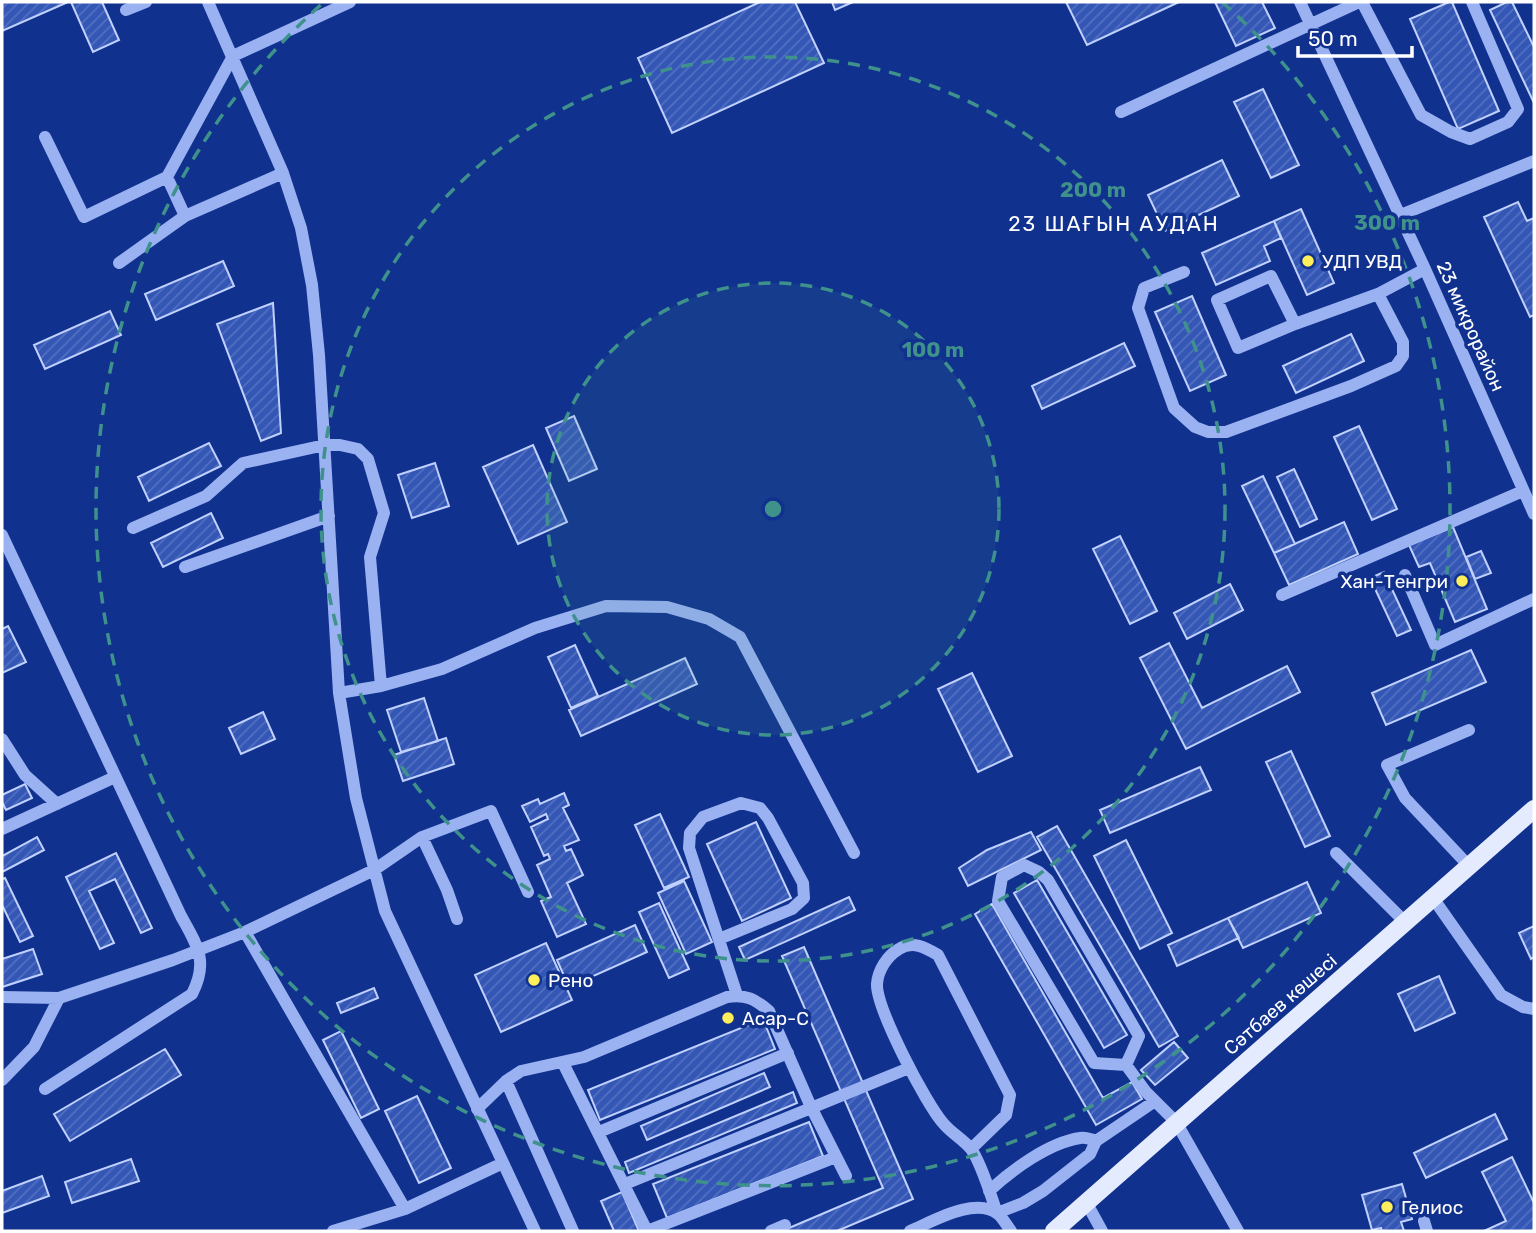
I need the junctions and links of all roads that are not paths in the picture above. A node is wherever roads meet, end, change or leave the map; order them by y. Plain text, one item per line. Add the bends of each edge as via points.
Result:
1 (146, 2) edge
2 (208, 2) edge
3 (350, 2) edge
4 (1300, 2) edge
5 (1360, 2) edge
6 (1472, 2) edge
7 (126, 10) dead end
8 (1311, 25) junction
9 (233, 56) junction
10 (1121, 112) dead end
11 (45, 137) dead end
12 (1534, 161) edge
13 (283, 173) junction
14 (167, 177) junction
15 (186, 216) junction
16 (1398, 216) junction
17 (119, 264) dead end
18 (1425, 269) junction
19 (1185, 272) dead end
20 (1378, 294) junction
21 (1295, 324) junction
22 (325, 445) junction
23 (1523, 491) junction
24 (1534, 514) edge
25 (329, 516) junction
26 (133, 528) dead end
27 (2, 535) edge
28 (185, 567) dead end
29 (1405, 575) dead end
30 (1282, 595) dead end
31 (1534, 599) edge
32 (381, 686) junction
33 (338, 693) junction
34 (1469, 730) dead end
35 (2, 739) edge
36 (115, 776) junction
37 (57, 804) junction
38 (1534, 809) edge
39 (2, 829) edge
40 (422, 837) junction
41 (855, 853) dead end
42 (1336, 853) dead end
43 (1469, 866) junction
44 (374, 870) junction
45 (528, 892) dead end
46 (1433, 898) junction
47 (457, 919) dead end
48 (1405, 922) junction
49 (245, 932) junction
50 (719, 939) junction
51 (200, 950) junction
52 (737, 995) junction
53 (2, 997) edge
54 (59, 998) junction
55 (1534, 1009) edge
56 (788, 1054) junction
57 (563, 1063) junction
58 (1126, 1065) junction
59 (909, 1068) junction
60 (2, 1080) edge
61 (506, 1080) junction
62 (45, 1089) dead end
63 (1155, 1101) junction
64 (811, 1107) junction
65 (477, 1109) junction
66 (1176, 1122) junction
67 (599, 1132) junction
68 (1096, 1140) junction
69 (971, 1149) junction
70 (836, 1157) junction
71 (503, 1163) junction
72 (846, 1177) dead end
73 (625, 1184) junction
74 (989, 1191) junction
75 (1086, 1202) junction
76 (405, 1209) junction
77 (997, 1213) junction
78 (785, 1225) dead end
79 (333, 1231) edge
80 (535, 1231) edge
81 (573, 1231) edge
82 (647, 1231) edge
83 (771, 1231) edge
84 (910, 1231) edge
85 (1011, 1231) edge
86 (1054, 1231) edge
87 (1102, 1231) edge
88 (1238, 1231) edge

1 - 7 street
2 - 9 street
3 - 9 street
4 - 8 street, 23 микрорайон
5 - 6 street via 1421,115 1470,139 1508,122 1518,109
5 - 8 street
8 - 10 street
8 - 16 street, 23 микрорайон
9 - 13 street
9 - 14 street
11 - 14 street via 84,217
12 - 16 street
13 - 15 street
13 - 22 street via 312,285
14 - 15 street
15 - 17 street
16 - 18 street, 23 микрорайон
18 - 20 street
18 - 23 street, 23 микрорайон
19 - 20 street via 1144,288 1138,308 1174,408 1208,432 1226,432 1396,366 1403,356 1403,342
20 - 21 street
21 - 21 street via 1238,348 1217,300 1271,276
22 - 25 street
22 - 26 street via 243,463 206,496
22 - 32 street via 358,449 368,458 384,513 370,557
23 - 24 street, 23 микрорайон
23 - 30 street
25 - 28 street
25 - 33 street
27 - 36 street
29 - 31 street via 1435,645
32 - 33 street
32 - 41 street via 442,669 536,628 606,606 667,607 709,619 740,637
33 - 44 street
34 - 43 street via 1387,765 1405,798
35 - 37 street via 25,775
36 - 37 street
36 - 51 street
37 - 39 street
38 - 43 main road, Сәтбаев көшесі
40 - 44 street
40 - 45 street via 491,811
40 - 47 street
42 - 48 street
43 - 46 main road, Сәтбаев көшесі
44 - 49 street
44 - 65 street via 385,911
46 - 48 main road, Сәтбаев көшесі
46 - 55 street via 1501,995
48 - 66 main road, Сәтбаев көшесі
49 - 51 street
49 - 76 street
50 - 50 street via 689,848 690,833 703,817 741,803 751,804 768,818 803,883 804,898 792,909
50 - 52 street
51 - 54 street
51 - 62 street via 200,980 192,994
52 - 56 street via 757,1001 769,1011
52 - 57 street
53 - 54 street
54 - 60 street via 34,1047
56 - 64 street
56 - 67 street
57 - 61 street via 532,1067
57 - 67 street
58 - 58 street via 1094,1063 998,901 1002,877 1024,865 1048,880 1139,1036
58 - 63 street
59 - 64 street
59 - 69 street via 943,1123
59 - 69 street via 877,985 888,958 911,945 923,946 938,956 1010,1095 1006,1115
61 - 65 street
61 - 81 street
63 - 66 street
63 - 68 street
64 - 70 street
64 - 73 street
65 - 71 street
66 - 75 main road, Сәтбаев көшесі
66 - 88 street
67 - 73 street
68 - 74 street via 1082,1137 1043,1151
68 - 77 street via 1090,1154 1043,1191
69 - 74 street
70 - 72 street
70 - 82 street
71 - 76 street
71 - 80 street
73 - 82 street
74 - 77 street
75 - 86 main road, Сәтбаев көшесі
75 - 87 street
76 - 79 street
77 - 84 street via 970,1208
77 - 85 street
78 - 83 street

